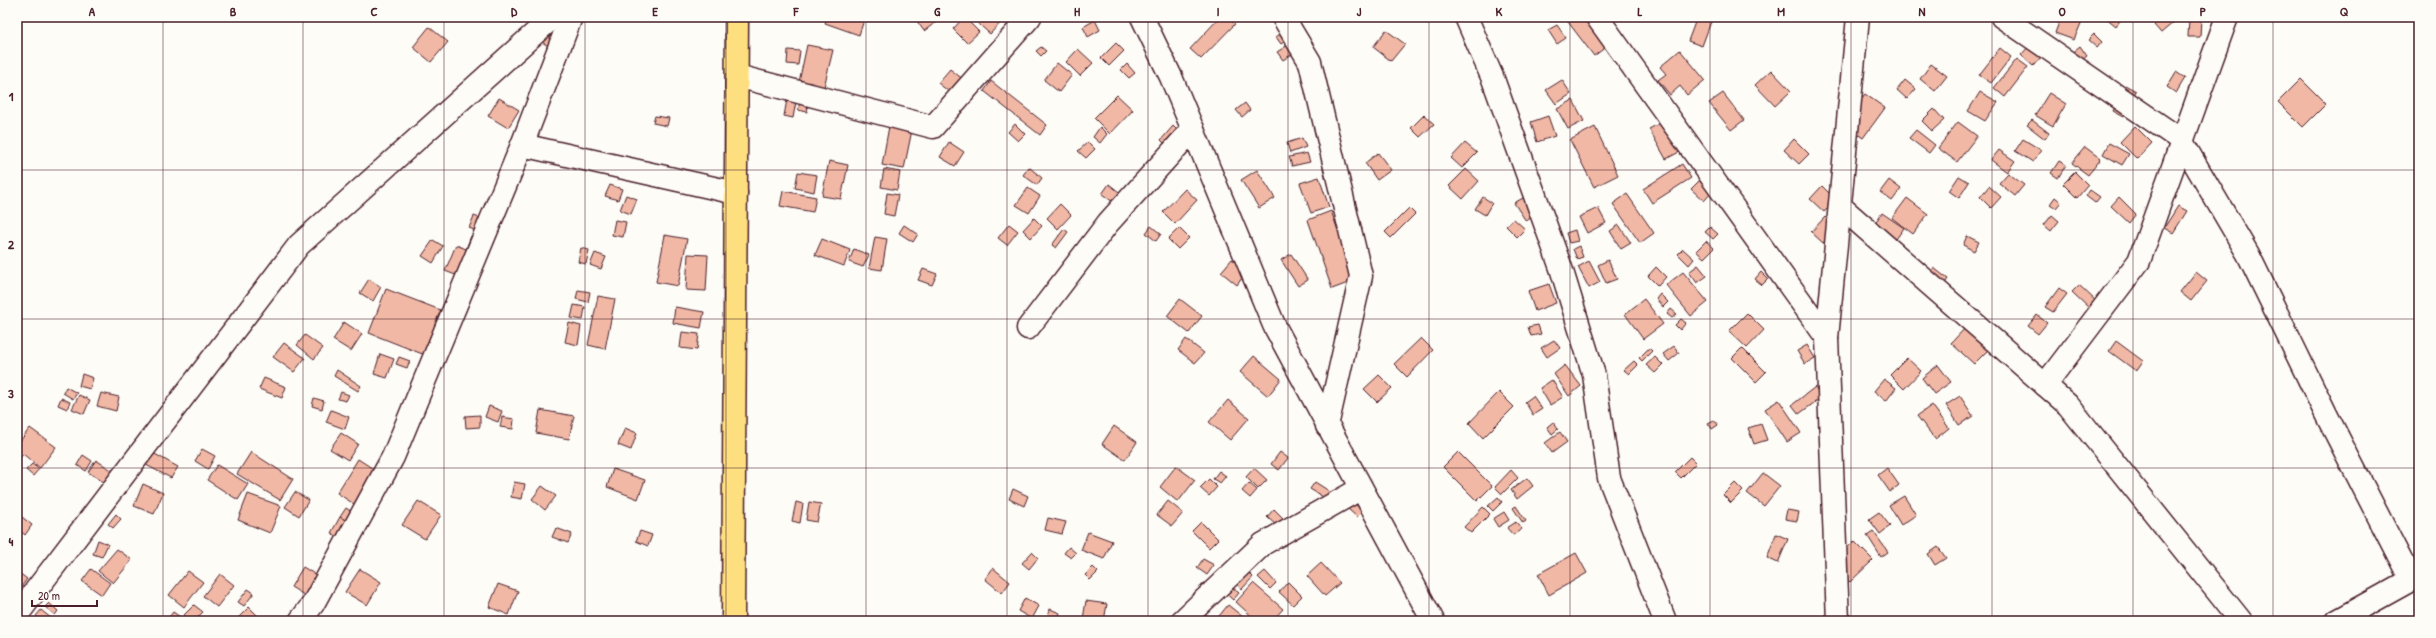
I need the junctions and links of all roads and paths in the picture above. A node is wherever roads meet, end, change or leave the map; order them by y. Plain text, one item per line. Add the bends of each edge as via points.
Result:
1 (552, 17) edge
2 (572, 17) edge
3 (737, 17) edge
4 (1030, 17) edge
5 (1142, 17) edge
6 (1283, 17) edge
7 (1466, 17) edge
8 (1596, 17) edge
9 (1858, 17) edge
10 (2002, 17) edge
11 (2227, 17) edge
12 (737, 76) junction
13 (1193, 129) junction
14 (2181, 140) junction
15 (522, 145) junction
16 (736, 192) junction
17 (1840, 206) junction
18 (1028, 328) dead end
19 (1827, 338) junction
20 (2045, 385) junction
21 (1327, 426) junction
22 (1360, 489) junction
23 (17, 616) edge
24 (300, 621) edge
25 (733, 621) edge
26 (1182, 621) edge
27 (1433, 621) edge
28 (1665, 621) edge
29 (1838, 621) edge
30 (2241, 621) edge
31 (2338, 621) edge

1 - 23 street via 299,245
2 - 15 street
3 - 12 main road
4 - 12 street via 934,127
5 - 13 street
6 - 21 street via 1310,62 1361,276
7 - 28 street via 1493,79 1561,268 1594,376 1609,478
8 - 19 street
9 - 17 street
10 - 14 street
11 - 14 street
12 - 16 main road
13 - 18 street via 1108,223
13 - 21 street via 1274,325
14 - 20 street via 2139,261
14 - 31 street via 2248,254 2411,580
15 - 16 street
15 - 24 street via 393,457 312,604
16 - 25 main road
17 - 19 street
17 - 20 street
19 - 29 street
20 - 30 street via 2068,405
21 - 22 street
22 - 26 street via 1263,544
22 - 27 street

